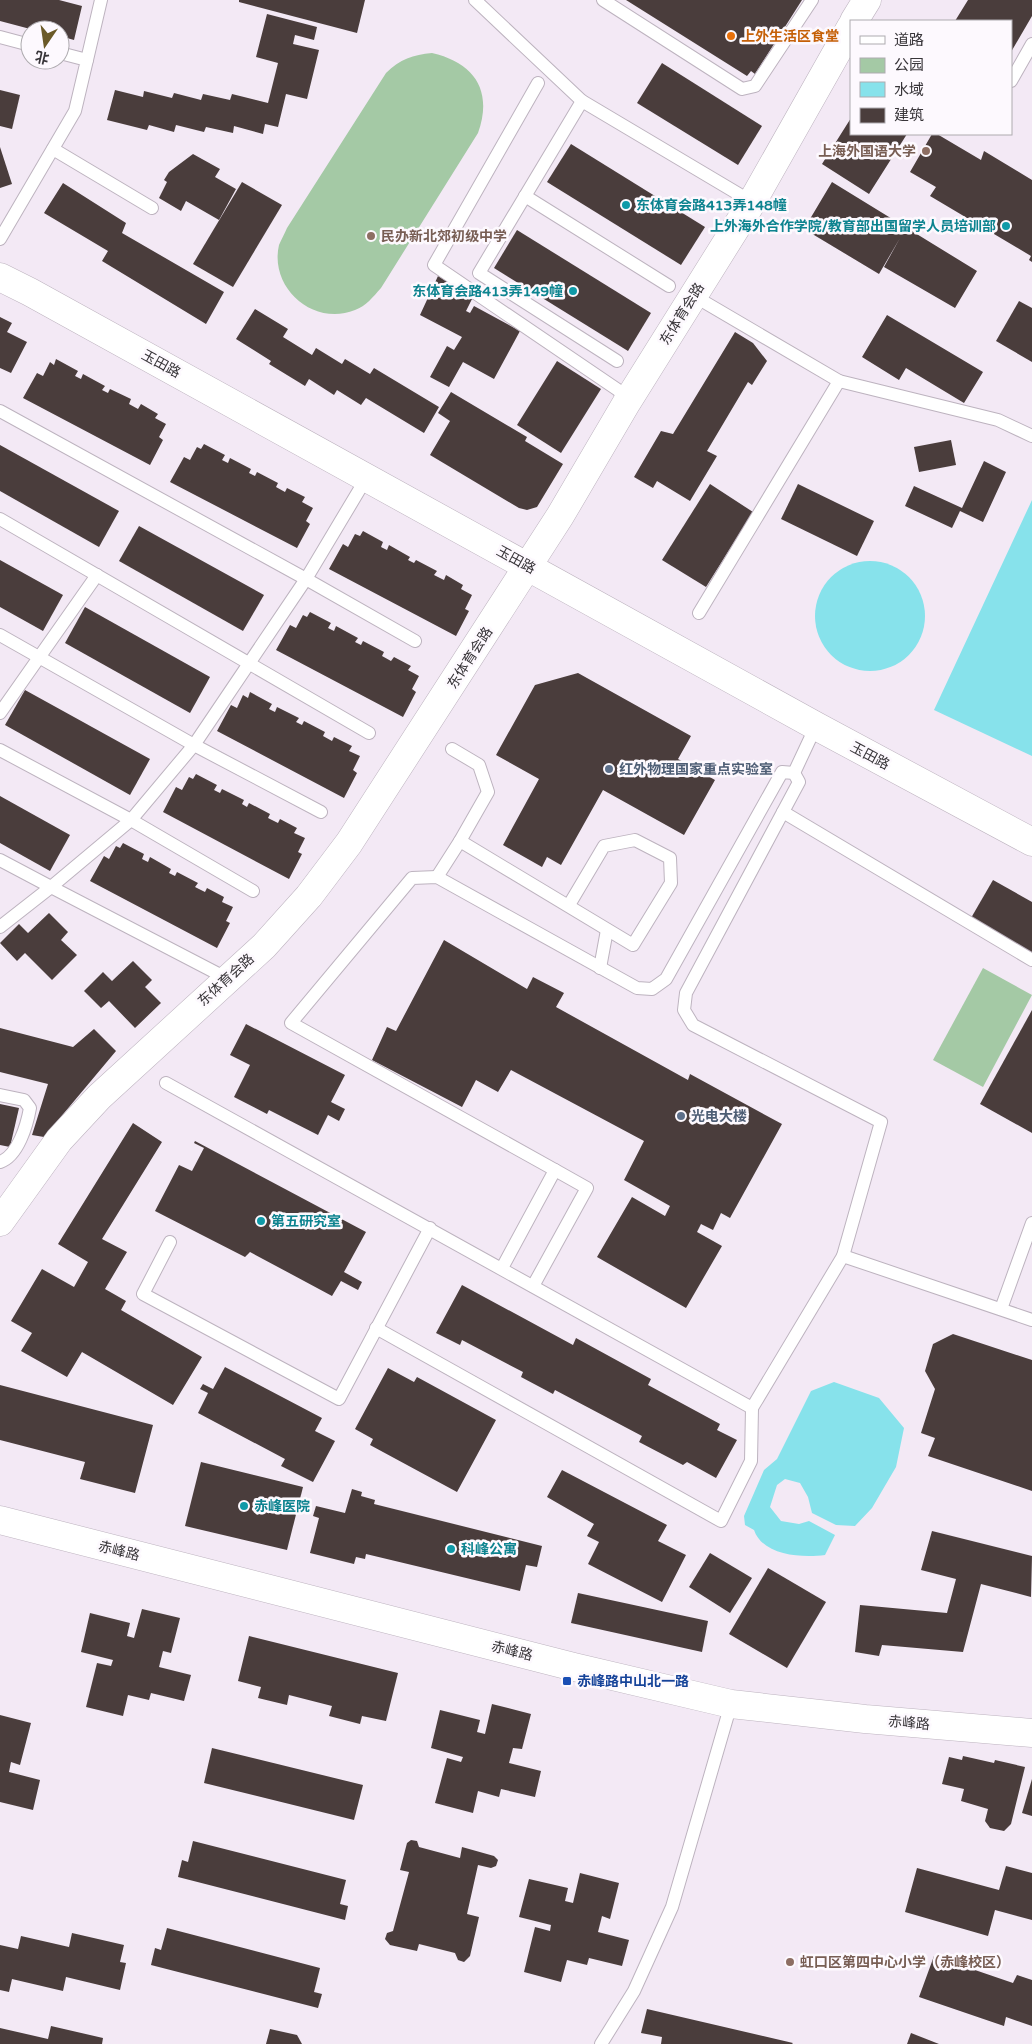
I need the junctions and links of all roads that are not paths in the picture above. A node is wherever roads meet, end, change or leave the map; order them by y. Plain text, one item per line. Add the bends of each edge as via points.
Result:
1 (101, 0) edge
2 (475, 0) edge
3 (603, 0) edge
4 (812, 0) edge
5 (867, 0) edge
6 (855, 20) edge
7 (850, 29) edge
8 (0, 37) edge
9 (20, 42) edge
10 (1032, 44) edge
11 (70, 56) edge
12 (87, 60) junction
13 (1012, 79) edge
14 (538, 83) dead end
15 (582, 101) junction
16 (53, 149) junction
17 (526, 196) junction
18 (752, 202) junction
19 (152, 208) dead end
20 (0, 239) edge
21 (0, 277) edge
22 (681, 291) junction
23 (617, 360) dead end
24 (839, 381) junction
25 (627, 402) junction
26 (0, 411) edge
27 (1032, 436) edge
28 (367, 477) junction
29 (0, 519) edge
30 (528, 567) junction
31 (97, 575) junction
32 (306, 579) junction
33 (699, 612) dead end
34 (0, 635) edge
35 (416, 641) dead end
36 (39, 657) junction
37 (250, 663) junction
38 (0, 713) edge
39 (816, 726) junction
40 (369, 733) dead end
41 (194, 745) junction
42 (452, 749) dead end
43 (0, 750) edge
44 (794, 773) junction
45 (321, 812) dead end
46 (783, 812) junction
47 (131, 820) junction
48 (460, 841) junction
49 (1032, 842) edge
50 (0, 860) edge
51 (437, 877) junction
52 (51, 887) junction
53 (252, 891) dead end
54 (569, 905) junction
55 (0, 927) edge
56 (607, 930) junction
57 (1032, 960) edge
58 (600, 968) junction
59 (228, 979) junction
60 (166, 1082) dead end
61 (0, 1095) edge
62 (0, 1162) edge
63 (555, 1170) junction
64 (0, 1222) edge
65 (1032, 1223) edge
66 (430, 1228) junction
67 (170, 1242) dead end
68 (843, 1256) junction
69 (502, 1268) junction
70 (533, 1286) junction
71 (1001, 1309) junction
72 (1032, 1320) edge
73 (376, 1328) junction
74 (752, 1408) junction
75 (0, 1520) edge
76 (731, 1704) junction
77 (1032, 1733) edge
78 (601, 2044) edge

1 - 12 lane
2 - 15 lane
3 - 4 lane via 742,89 754,86
5 - 6 street
7 - 18 street, 东体育会路
8 - 9 lane
10 - 13 lane
11 - 12 lane
12 - 16 lane via 75,111
14 - 25 lane via 434,265 618,390
15 - 17 lane
15 - 18 lane
16 - 19 lane
16 - 20 lane
17 - 22 lane
17 - 23 lane via 479,273
18 - 22 street, 东体育会路
21 - 28 street, 玉田路
22 - 24 lane
22 - 25 street, 东体育会路
24 - 27 lane via 998,420
24 - 33 lane
25 - 30 street, 东体育会路
26 - 32 lane
28 - 30 street, 玉田路
28 - 32 lane
29 - 31 lane
30 - 39 street, 玉田路
30 - 59 street, 东体育会路 via 349,843 303,903
31 - 36 lane
31 - 37 lane
32 - 35 lane
32 - 37 lane
34 - 36 lane
36 - 38 lane
36 - 41 lane
37 - 40 lane
37 - 41 lane
39 - 44 lane
39 - 49 street, 玉田路
41 - 45 lane
41 - 47 lane
42 - 48 lane via 479,765 488,792
43 - 47 lane
44 - 46 lane via 799,782
44 - 58 lane via 782,772 666,979 652,989 637,988
46 - 57 lane
46 - 68 lane via 686,993 684,1010 693,1025 881,1122
47 - 52 lane
47 - 53 lane
48 - 51 lane
48 - 54 lane
50 - 52 lane
51 - 58 lane
51 - 63 lane via 412,878 290,1023
52 - 55 lane
52 - 59 lane
54 - 56 lane
54 - 56 lane via 604,846 635,840 670,858 671,883 633,945
56 - 58 lane
59 - 64 street, 东体育会路 via 99,1096 59,1140
60 - 66 lane
61 - 62 lane via 24,1100 30,1108 15,1149
63 - 69 lane
63 - 70 lane via 587,1188
65 - 71 lane
66 - 69 lane
66 - 73 lane
67 - 73 lane via 143,1294 339,1399
68 - 71 lane
68 - 74 lane
69 - 70 lane
70 - 74 lane
71 - 72 lane
73 - 74 lane via 721,1521 751,1461
75 - 76 street, 赤峰路
76 - 77 street, 赤峰路
76 - 78 lane via 672,1907 634,1991

